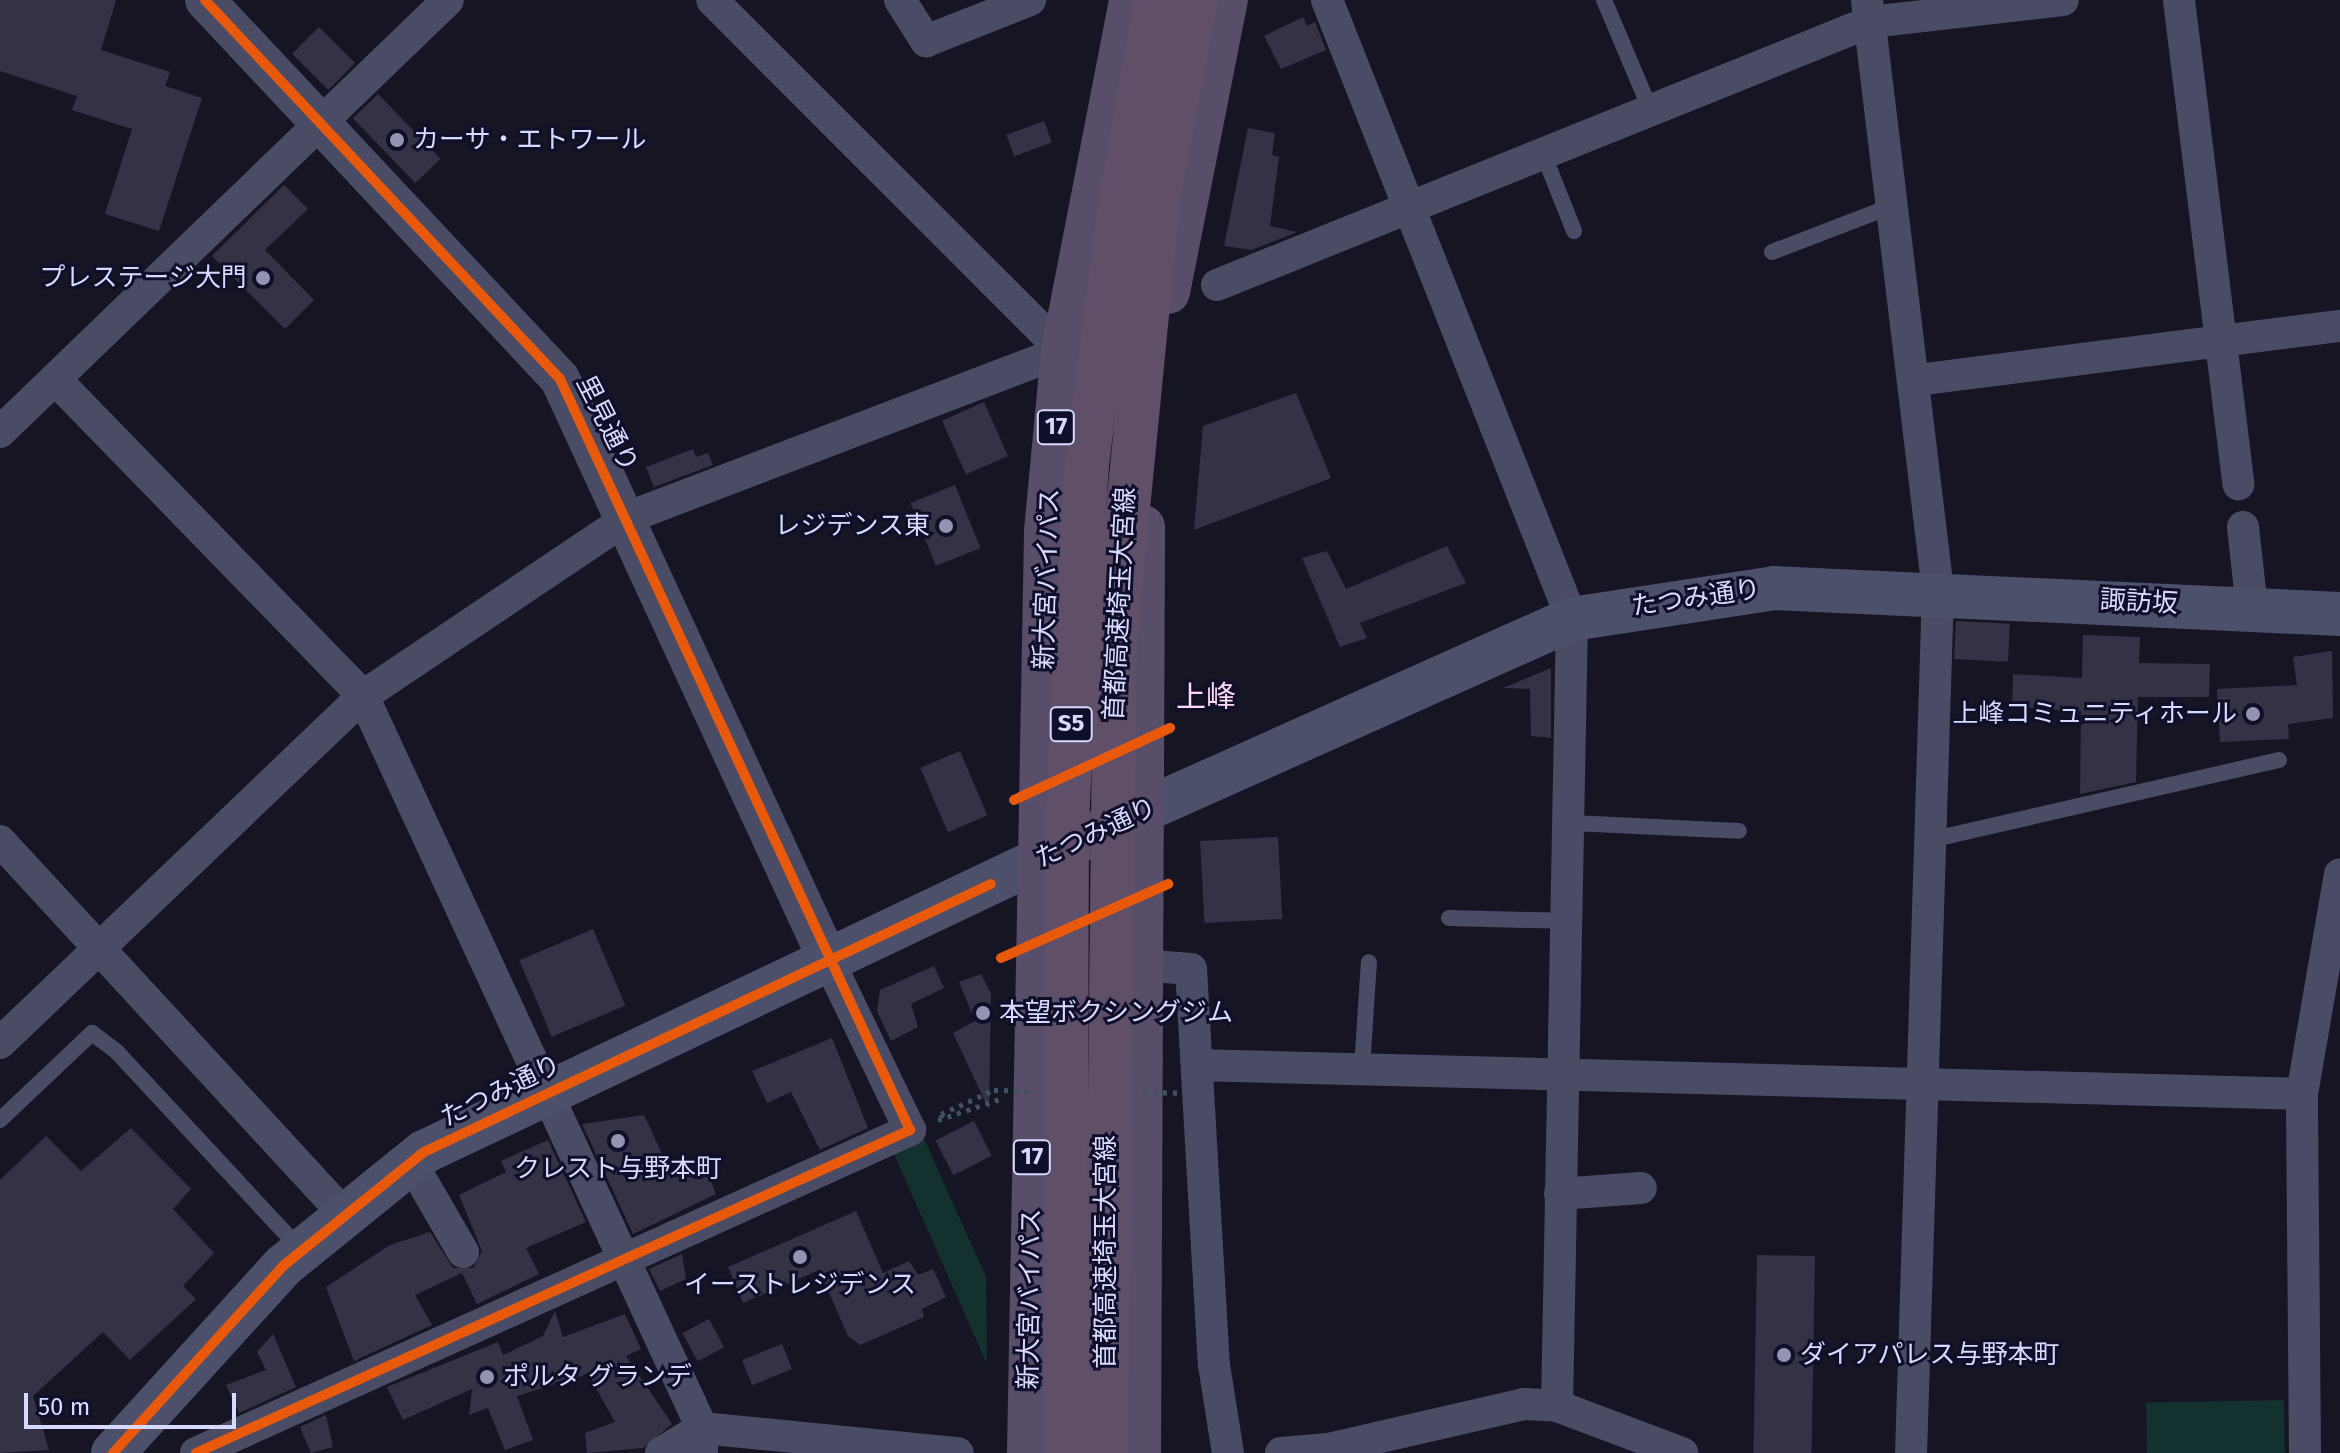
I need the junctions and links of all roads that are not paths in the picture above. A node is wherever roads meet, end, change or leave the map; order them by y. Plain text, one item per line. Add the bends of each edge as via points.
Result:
1 (205, 0) edge
2 (448, 0) edge
3 (712, 0) edge
4 (900, 0) edge
5 (1030, 0) edge
6 (1131, 0) edge
7 (1156, 0) edge
8 (1196, 0) edge
9 (1226, 0) edge
10 (1327, 0) edge
11 (1604, 0) edge
12 (2063, 0) edge
13 (2179, 0) edge
14 (1868, 11) edge
15 (1651, 111) junction
16 (321, 121) junction
17 (1543, 153) junction
18 (1410, 205) junction
19 (1892, 206) junction
20 (1574, 231) dead end
21 (1772, 252) dead end
22 (1217, 285) dead end
23 (2340, 326) edge
24 (2221, 338) junction
25 (1063, 351) junction
26 (55, 379) junction
27 (1917, 380) junction
28 (0, 432) edge
29 (2238, 484) dead end
30 (629, 517) junction
31 (2243, 527) dead end
32 (1938, 591) junction
33 (2252, 609) junction
34 (2340, 614) edge
35 (1572, 619) junction
36 (363, 696) junction
37 (2279, 760) dead end
38 (1138, 813) junction
39 (1572, 823) junction
40 (1739, 831) dead end
41 (1930, 840) junction
42 (0, 841) edge
43 (1038, 860) junction
44 (2340, 874) edge
45 (1449, 918) dead end
46 (1569, 921) junction
47 (100, 945) junction
48 (829, 962) junction
49 (1369, 962) dead end
50 (1139, 965) junction
51 (2329, 997) edge
52 (0, 1043) edge
53 (1197, 1065) junction
54 (1362, 1069) junction
55 (1564, 1075) junction
56 (1923, 1086) junction
57 (545, 1094) junction
58 (2302, 1094) junction
59 (0, 1120) edge
60 (411, 1162) junction
61 (1641, 1188) dead end
62 (1560, 1194) junction
63 (343, 1213) junction
64 (301, 1250) junction
65 (463, 1252) dead end
66 (620, 1260) junction
67 (1557, 1406) junction
68 (702, 1440) edge
69 (1356, 1447) edge
70 (113, 1453) edge
71 (196, 1453) edge
72 (661, 1453) edge
73 (958, 1453) edge
74 (1029, 1453) edge
75 (1065, 1453) edge
76 (1106, 1453) edge
77 (1139, 1453) edge
78 (1228, 1453) edge
79 (1281, 1453) edge
80 (1682, 1453) edge
81 (1911, 1453) edge
82 (2305, 1453) edge

1 - 16 street, 里見通り
2 - 16 street
3 - 25 street
4 - 5 street via 926,41
6 - 25 highway, 新大宮バイパス / 17
7 - 75 highway, 首都高速埼玉大宮線 / S5, bridge via 1120,203 1087,464 1075,641 1067,827
8 - 76 highway, 首都高速埼玉大宮線 / S5, bridge via 1159,193 1115,641
9 - 38 highway via 1186,179 1145,455
10 - 18 street
11 - 15 lane
12 - 14 street
13 - 24 street
14 - 15 street
14 - 19 street
15 - 17 street
16 - 26 street
16 - 30 street, 里見通り via 560,379
17 - 18 street
17 - 20 lane
18 - 22 street
18 - 35 street
19 - 21 lane
19 - 27 street
23 - 24 street
24 - 27 street
24 - 29 street
25 - 30 street
25 - 43 highway, 新大宮バイパス / 17 via 1046,531
26 - 28 street
26 - 36 street
27 - 32 street
30 - 36 street
30 - 48 street, 里見通り
31 - 33 street
32 - 33 main road, 諏訪坂
32 - 35 main road, たつみ通り via 1774,588
32 - 41 street
33 - 34 main road, 諏訪坂
35 - 38 main road, たつみ通り
35 - 39 street
36 - 47 street
36 - 57 street
37 - 41 lane
38 - 43 main road, たつみ通り
38 - 50 highway
39 - 40 lane
39 - 46 street
41 - 56 street
42 - 47 street
43 - 48 main road, たつみ通り
43 - 74 highway, 新大宮バイパス / 17
44 - 51 street
45 - 46 lane
46 - 55 street
47 - 52 street
47 - 63 street
48 - 57 main road, たつみ通り
48 - 66 street via 910,1130
49 - 54 lane
50 - 53 street via 1191,969
50 - 77 highway
51 - 58 street
53 - 54 street
53 - 78 street via 1214,1365
54 - 55 street
55 - 56 street
55 - 62 street
56 - 58 street
56 - 81 street
57 - 60 main road, たつみ通り
57 - 66 street
58 - 82 street
59 - 64 lane via 92,1033 117,1052
60 - 63 main road, たつみ通り
60 - 65 street
61 - 62 street
62 - 67 street
63 - 64 main road, たつみ通り
64 - 70 main road, たつみ通り
66 - 68 street
66 - 71 street
67 - 69 street via 1524,1404
67 - 80 street
68 - 72 street
68 - 73 street
69 - 79 street

